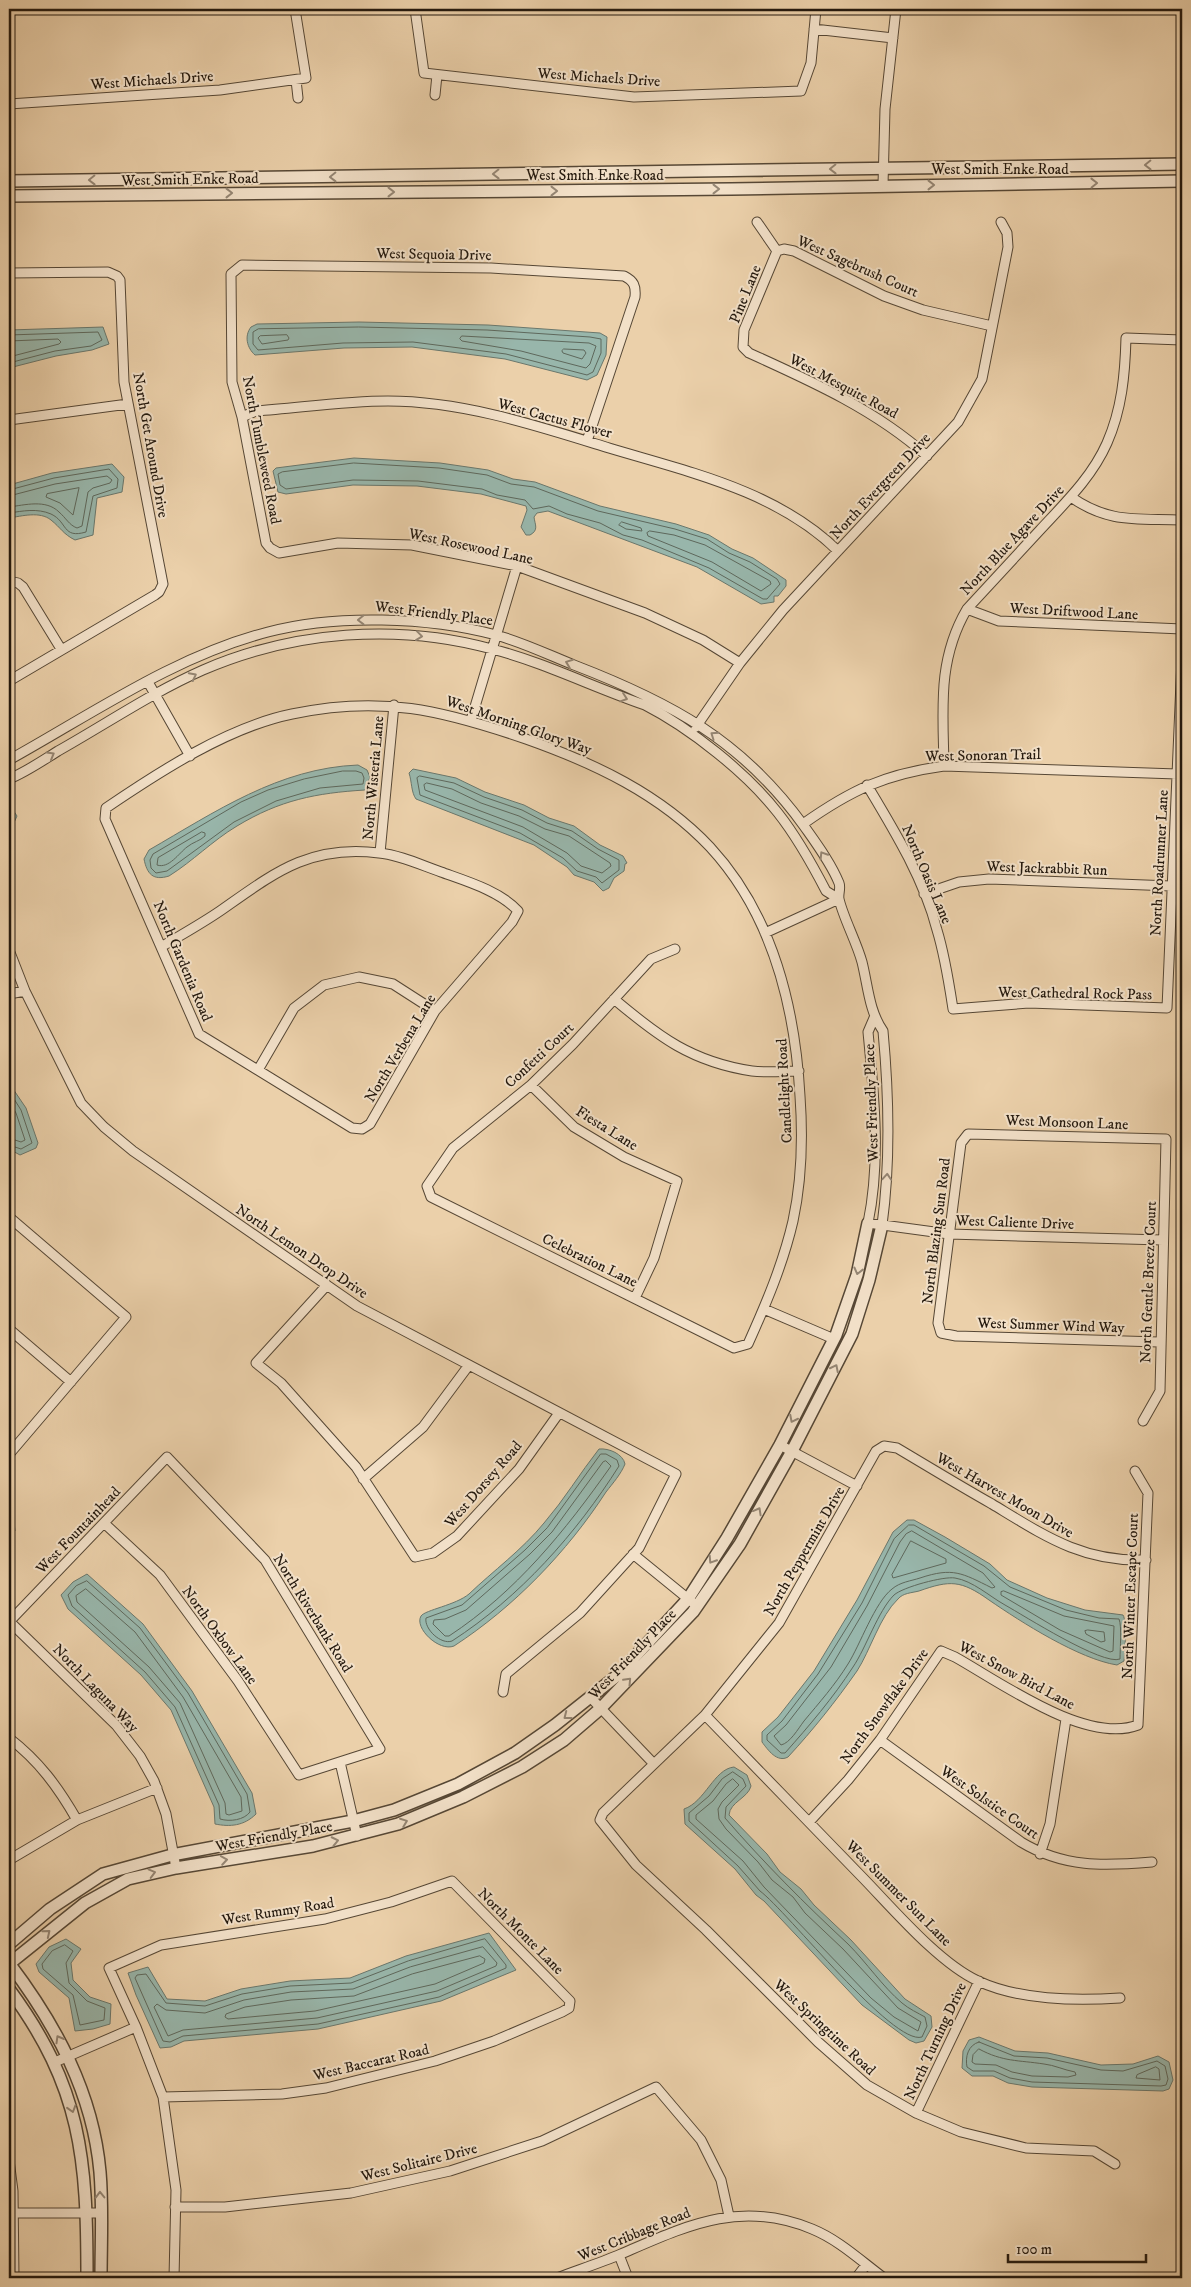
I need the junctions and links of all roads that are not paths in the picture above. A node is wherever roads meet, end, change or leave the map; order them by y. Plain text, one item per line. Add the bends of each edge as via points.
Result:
1 (295, 9) edge
2 (415, 9) edge
3 (816, 9) edge
4 (896, 9) edge
5 (814, 29) junction
6 (893, 38) junction
7 (437, 75) junction
8 (296, 80) junction
9 (435, 95) dead end
10 (298, 98) dead end
11 (9, 104) edge
12 (1182, 164) edge
13 (882, 168) junction
14 (9, 181) edge
15 (1182, 182) edge
16 (883, 185) junction
17 (9, 196) edge
18 (757, 222) dead end
19 (1001, 222) dead end
20 (777, 251) junction
21 (236, 270) joint
22 (9, 273) edge
23 (992, 326) junction
24 (1182, 340) edge
25 (744, 347) joint
26 (128, 404) junction
27 (242, 417) junction
28 (9, 420) edge
29 (587, 441) junction
30 (927, 456) junction
31 (1071, 497) junction
32 (1182, 520) edge
33 (270, 548) joint
34 (838, 551) junction
35 (517, 566) junction
36 (9, 581) edge
37 (967, 609) junction
38 (1182, 629) edge
39 (496, 635) junction
40 (61, 649) junction
41 (493, 649) junction
42 (1182, 659) edge
43 (740, 663) junction
44 (9, 681) edge
45 (148, 682) junction
46 (155, 695) junction
47 (394, 705) junction
48 (471, 720) junction
49 (698, 724) junction
50 (691, 733) junction
51 (190, 756) junction
52 (9, 760) edge
53 (944, 766) junction
54 (9, 767) edge
55 (1180, 774) edge
56 (12, 778) edge
57 (867, 785) junction
58 (106, 808) joint
59 (803, 824) junction
60 (710, 848) joint
61 (380, 853) junction
62 (1171, 886) junction
63 (924, 894) junction
64 (839, 899) junction
65 (765, 933) junction
66 (162, 947) junction
67 (675, 949) dead end
68 (9, 950) edge
69 (26, 991) junction
70 (9, 994) edge
71 (614, 999) junction
72 (1167, 1008) joint
73 (953, 1009) joint
74 (435, 1011) junction
75 (874, 1018) junction
76 (258, 1070) junction
77 (799, 1071) junction
78 (531, 1085) junction
79 (362, 1129) joint
80 (968, 1134) joint
81 (1166, 1139) joint
82 (427, 1186) joint
83 (9, 1217) edge
84 (868, 1223) junction
85 (882, 1225) junction
86 (949, 1234) junction
87 (1163, 1240) junction
88 (328, 1285) junction
89 (635, 1298) junction
90 (764, 1309) junction
91 (9, 1330) edge
92 (942, 1333) joint
93 (834, 1339) junction
94 (1159, 1342) junction
95 (748, 1344) joint
96 (469, 1365) junction
97 (71, 1382) junction
98 (558, 1413) junction
99 (1143, 1421) dead end
100 (780, 1445) junction
101 (884, 1446) joint
102 (10, 1451) edge
103 (791, 1452) junction
104 (167, 1458) joint
105 (1135, 1471) dead end
106 (363, 1479) junction
107 (857, 1486) junction
108 (104, 1522) junction
109 (633, 1554) junction
110 (1146, 1560) junction
111 (693, 1603) junction
112 (9, 1621) edge
113 (941, 1652) joint
114 (503, 1692) dead end
115 (590, 1698) junction
116 (600, 1709) junction
117 (705, 1715) junction
118 (1066, 1719) junction
119 (1138, 1725) joint
120 (9, 1738) edge
121 (880, 1740) junction
122 (340, 1762) junction
123 (654, 1764) junction
124 (157, 1788) junction
125 (77, 1820) junction
126 (600, 1820) joint
127 (353, 1821) junction
128 (810, 1821) junction
129 (357, 1836) junction
130 (1040, 1854) junction
131 (172, 1855) junction
132 (9, 1860) edge
133 (1152, 1862) dead end
134 (176, 1868) junction
135 (452, 1881) joint
136 (9, 1944) edge
137 (9, 1963) edge
138 (979, 1981) junction
139 (9, 1989) edge
140 (1120, 1998) dead end
141 (570, 2000) joint
142 (136, 2027) junction
143 (69, 2057) junction
144 (55, 2062) junction
145 (163, 2097) junction
146 (916, 2113) junction
147 (9, 2160) edge
148 (1115, 2164) dead end
149 (176, 2207) junction
150 (87, 2212) junction
151 (13, 2213) junction
152 (101, 2213) junction
153 (729, 2216) junction
154 (619, 2255) junction
155 (866, 2265) junction
156 (14, 2278) edge
157 (87, 2278) edge
158 (101, 2278) edge
159 (174, 2278) edge
160 (557, 2278) edge
161 (628, 2278) edge
162 (856, 2278) edge
163 (884, 2278) edge

1 - 8 street, West Michaels Drive via 306,78
2 - 7 street, West Michaels Drive via 424,73
3 - 5 street
4 - 6 street
5 - 6 street
5 - 7 street, West Michaels Drive via 811,63 801,91 634,97
6 - 13 street via 884,109
7 - 9 street
8 - 10 street
8 - 11 street, West Michaels Drive via 220,90
12 -> 13 street, West Smith Enke Road
13 -> 14 street, West Smith Enke Road
13 - 16 street
16 -> 15 street, West Smith Enke Road
17 -> 16 street, West Smith Enke Road
18 - 20 street, West Sagebrush Court
19 - 23 street, North Evergreen Drive via 1007,233 1008,247
20 - 23 street, West Sagebrush Court via 794,251 884,296 922,310
20 - 25 street, Pine Lane via 744,330
21 - 27 street, North Tumbleweed Road via 229,282 232,382
21 - 29 street, West Sequoia Drive via 242,265 491,268 624,276 632,280 636,297
22 - 26 street, North Get Around Drive via 108,272 118,276 122,285 123,360
23 - 30 street, North Evergreen Drive via 982,379 972,400 958,422
24 - 31 street, North Blue Agave Drive via 1126,338 1118,413 1107,443
25 - 30 street, West Mesquite Road via 749,353 843,398 904,435
26 - 28 street
26 - 40 street, North Get Around Drive via 164,580 162,588
27 - 29 street, West Cactus Flower via 256,411 388,402 444,406 489,414
27 - 33 street, North Tumbleweed Road via 266,543
29 - 34 street, West Cactus Flower via 722,482 788,513 823,536
30 - 34 street, North Evergreen Drive
31 - 32 street via 1089,510 1105,516
31 - 37 street, North Blue Agave Drive
33 - 35 street, West Rosewood Lane via 278,553 338,543 412,545
34 - 43 street, North Evergreen Drive via 783,610
35 - 39 street
35 - 43 street, West Rosewood Lane via 645,613 703,640
36 - 40 street via 23,587
37 - 38 street, West Driftwood Lane via 999,621
37 - 53 street, North Blue Agave Drive via 955,630 945,665
39 - 41 street
39 -> 45 street, West Friendly Place via 409,622 360,620 314,624 233,642 199,655
49 -> 39 street, West Friendly Place via 638,690
40 - 44 street
46 -> 41 street, West Friendly Place via 203,670 250,652 306,640 408,634
41 - 48 street
41 -> 50 street, West Friendly Place via 645,705
42 - 55 street, North Roadrunner Lane
43 - 49 street, North Evergreen Drive
45 - 46 street
45 - 52 street, West Friendly Place
46 - 51 street
56 -> 46 street, West Friendly Place
47 - 48 street, West Morning Glory Way
47 - 51 street, West Morning Glory Way via 345,705 289,714 239,731
47 - 61 street, North Wisteria Lane
48 - 60 street, West Morning Glory Way via 568,754 625,780 665,807
49 - 50 street, North Evergreen Drive
59 -> 49 street, West Friendly Place via 762,776
50 - 64 street, West Friendly Place via 745,776 764,796 792,832 826,891
51 - 58 street, West Morning Glory Way
53 - 55 street, West Sonoran Trail
53 - 57 street, West Sonoran Trail via 907,771
54 - 56 street
55 - 62 street, North Roadrunner Lane
57 - 59 street, West Sonoran Trail
57 - 63 street, North Oasis Lane via 891,825
58 - 66 street, North Gardenia Road via 105,819
64 -> 59 street, West Friendly Place via 840,885
60 - 65 street, Candlelight Road via 746,896
61 - 66 street via 338,852 298,861 258,883
61 - 74 street, North Verbena Lane via 461,879 510,901 518,911
62 - 63 street, West Jackrabbit Run via 989,878 959,882
62 - 72 street, North Roadrunner Lane
63 - 73 street, North Oasis Lane via 937,928
64 - 65 street
64 - 75 street, West Friendly Place via 861,958
65 - 77 street, Candlelight Road via 782,976 794,1023
66 - 76 street, North Gardenia Road via 200,1034
67 - 71 street, Confetti Court via 651,959
68 - 69 street, North Lemon Drop Drive
69 - 70 street
69 - 88 street, North Lemon Drop Drive via 81,1103 104,1127
71 - 77 street via 653,1033 686,1052 753,1071
71 - 78 street, Confetti Court
72 - 73 street, West Cathedral Rock Pass via 1029,1003
74 - 76 street via 393,984 359,977 324,985 294,1008
74 - 79 street, North Verbena Lane via 370,1124
75 - 84 street, West Friendly Place via 868,1032 876,1165
85 -> 75 street, West Friendly Place via 889,1124 883,1031
76 - 79 street, North Gardenia Road via 352,1128
77 - 90 street, Candlelight Road via 800,1178 782,1262
78 - 82 street, Confetti Court via 453,1148
78 - 89 street, Fiesta Lane via 574,1127 624,1157 677,1181 654,1258
80 - 81 street, West Monsoon Lane
80 - 86 street, North Blazing Sun Road via 961,1143
81 - 87 street, North Gentle Breeze Court
82 - 89 street, Celebration Lane via 431,1197
83 - 97 street via 126,1317
84 - 85 street, West Caliente Drive
84 -> 93 street, West Friendly Place via 857,1275
85 - 86 street, West Caliente Drive
103 -> 85 street, West Friendly Place via 852,1334
86 - 87 street, West Caliente Drive
86 - 92 street, North Blazing Sun Road via 938,1323
87 - 94 street, North Gentle Breeze Court
88 - 96 street, North Lemon Drop Drive via 357,1306
88 - 106 street via 256,1363 281,1383
89 - 95 street, Celebration Lane via 734,1348
90 - 93 street
90 - 95 street, Candlelight Road
91 - 97 street
92 - 94 street, West Summer Wind Way
93 -> 100 street, West Friendly Place
94 - 99 street, North Gentle Breeze Court via 1160,1391
96 - 98 street, North Lemon Drop Drive
96 - 106 street via 423,1427
97 - 102 street
98 - 106 street, West Dorsey Road via 518,1469 457,1536 433,1553 415,1557
98 - 109 street, North Lemon Drop Drive via 676,1474
100 - 103 street
100 -> 111 street, West Friendly Place
101 - 107 street, North Peppermint Drive via 876,1451
101 - 110 street, West Harvest Moon Drive via 897,1448 1058,1544 1090,1555 1123,1561
103 - 107 street
111 -> 103 street, West Friendly Place via 740,1544
104 - 108 street, West Fountainhead
104 - 122 street, North Riverbank Road via 266,1560 380,1749
105 - 110 street, North Winter Escape Court via 1148,1493
107 - 117 street, North Peppermint Drive via 787,1611
108 - 112 street, West Fountainhead
108 - 122 street, North Oxbow Lane via 160,1576 238,1681 299,1775
109 - 111 street
109 - 114 street via 580,1613 506,1674
110 - 119 street, North Winter Escape Court
111 - 115 street, West Friendly Place via 618,1676
116 -> 111 street, West Friendly Place
112 - 124 street, North Laguna Way via 116,1725 140,1756
113 - 118 street, West Snow Bird Lane
113 - 121 street, North Snowflake Drive
115 - 116 street
115 -> 127 street, West Friendly Place via 515,1753 458,1784 394,1810
116 - 123 street
129 -> 116 street, West Friendly Place via 398,1824 522,1767 564,1740
117 - 123 street, North Peppermint Drive
117 - 128 street, West Summer Sun Lane
118 - 119 street, West Snow Bird Lane via 1096,1728 1127,1729
118 - 130 street via 1050,1824
120 - 125 street via 47,1772
121 - 128 street, North Snowflake Drive
121 - 130 street, West Solstice Court
122 - 127 street
123 - 126 street, North Peppermint Drive via 603,1813
124 - 125 street
124 - 131 street, North Laguna Way via 166,1814
125 - 132 street
126 - 146 street, West Springtime Road via 636,1866 825,2048 867,2085
127 - 129 street
127 - 131 street, West Friendly Place
128 - 138 street, West Summer Sun Lane via 916,1933 960,1970
134 -> 129 street, West Friendly Place
130 - 133 street, West Solstice Court via 1089,1865
131 - 134 street, North Laguna Way
131 - 136 street, West Friendly Place via 103,1874 50,1909
137 -> 134 street, West Friendly Place via 85,1903 112,1887 128,1879
135 - 141 street, North Monte Lane
135 - 142 street, West Rummy Road via 391,1902 325,1919 161,1945 109,1968
143 -> 137 street via 38,2002
138 - 140 street, West Summer Sun Lane via 1028,1995 1093,2000
138 - 146 street, North Turning Drive
139 - 144 street
141 - 145 street, West Baccarat Road via 568,2008 562,2012 494,2041 435,2062 335,2086 282,2094
142 - 143 street
142 - 145 street
143 - 144 street
152 -> 143 street via 100,2172 94,2134
144 -> 150 street via 80,2141
145 - 149 street
146 - 148 street, West Springtime Road via 960,2132 1026,2148 1094,2151
147 - 151 street
149 - 153 street, West Solitaire Drive via 225,2207 351,2194 450,2171 542,2141 656,2087 701,2140 721,2180
149 - 159 street
150 - 151 street
150 - 152 street
150 - 157 street
151 - 156 street
152 - 158 street
153 - 154 street, West Cribbage Road via 686,2226
153 - 155 street, West Cribbage Road via 767,2217 811,2228 842,2245
154 - 160 street, West Cribbage Road
154 - 161 street
155 - 162 street
155 - 163 street, West Cribbage Road

